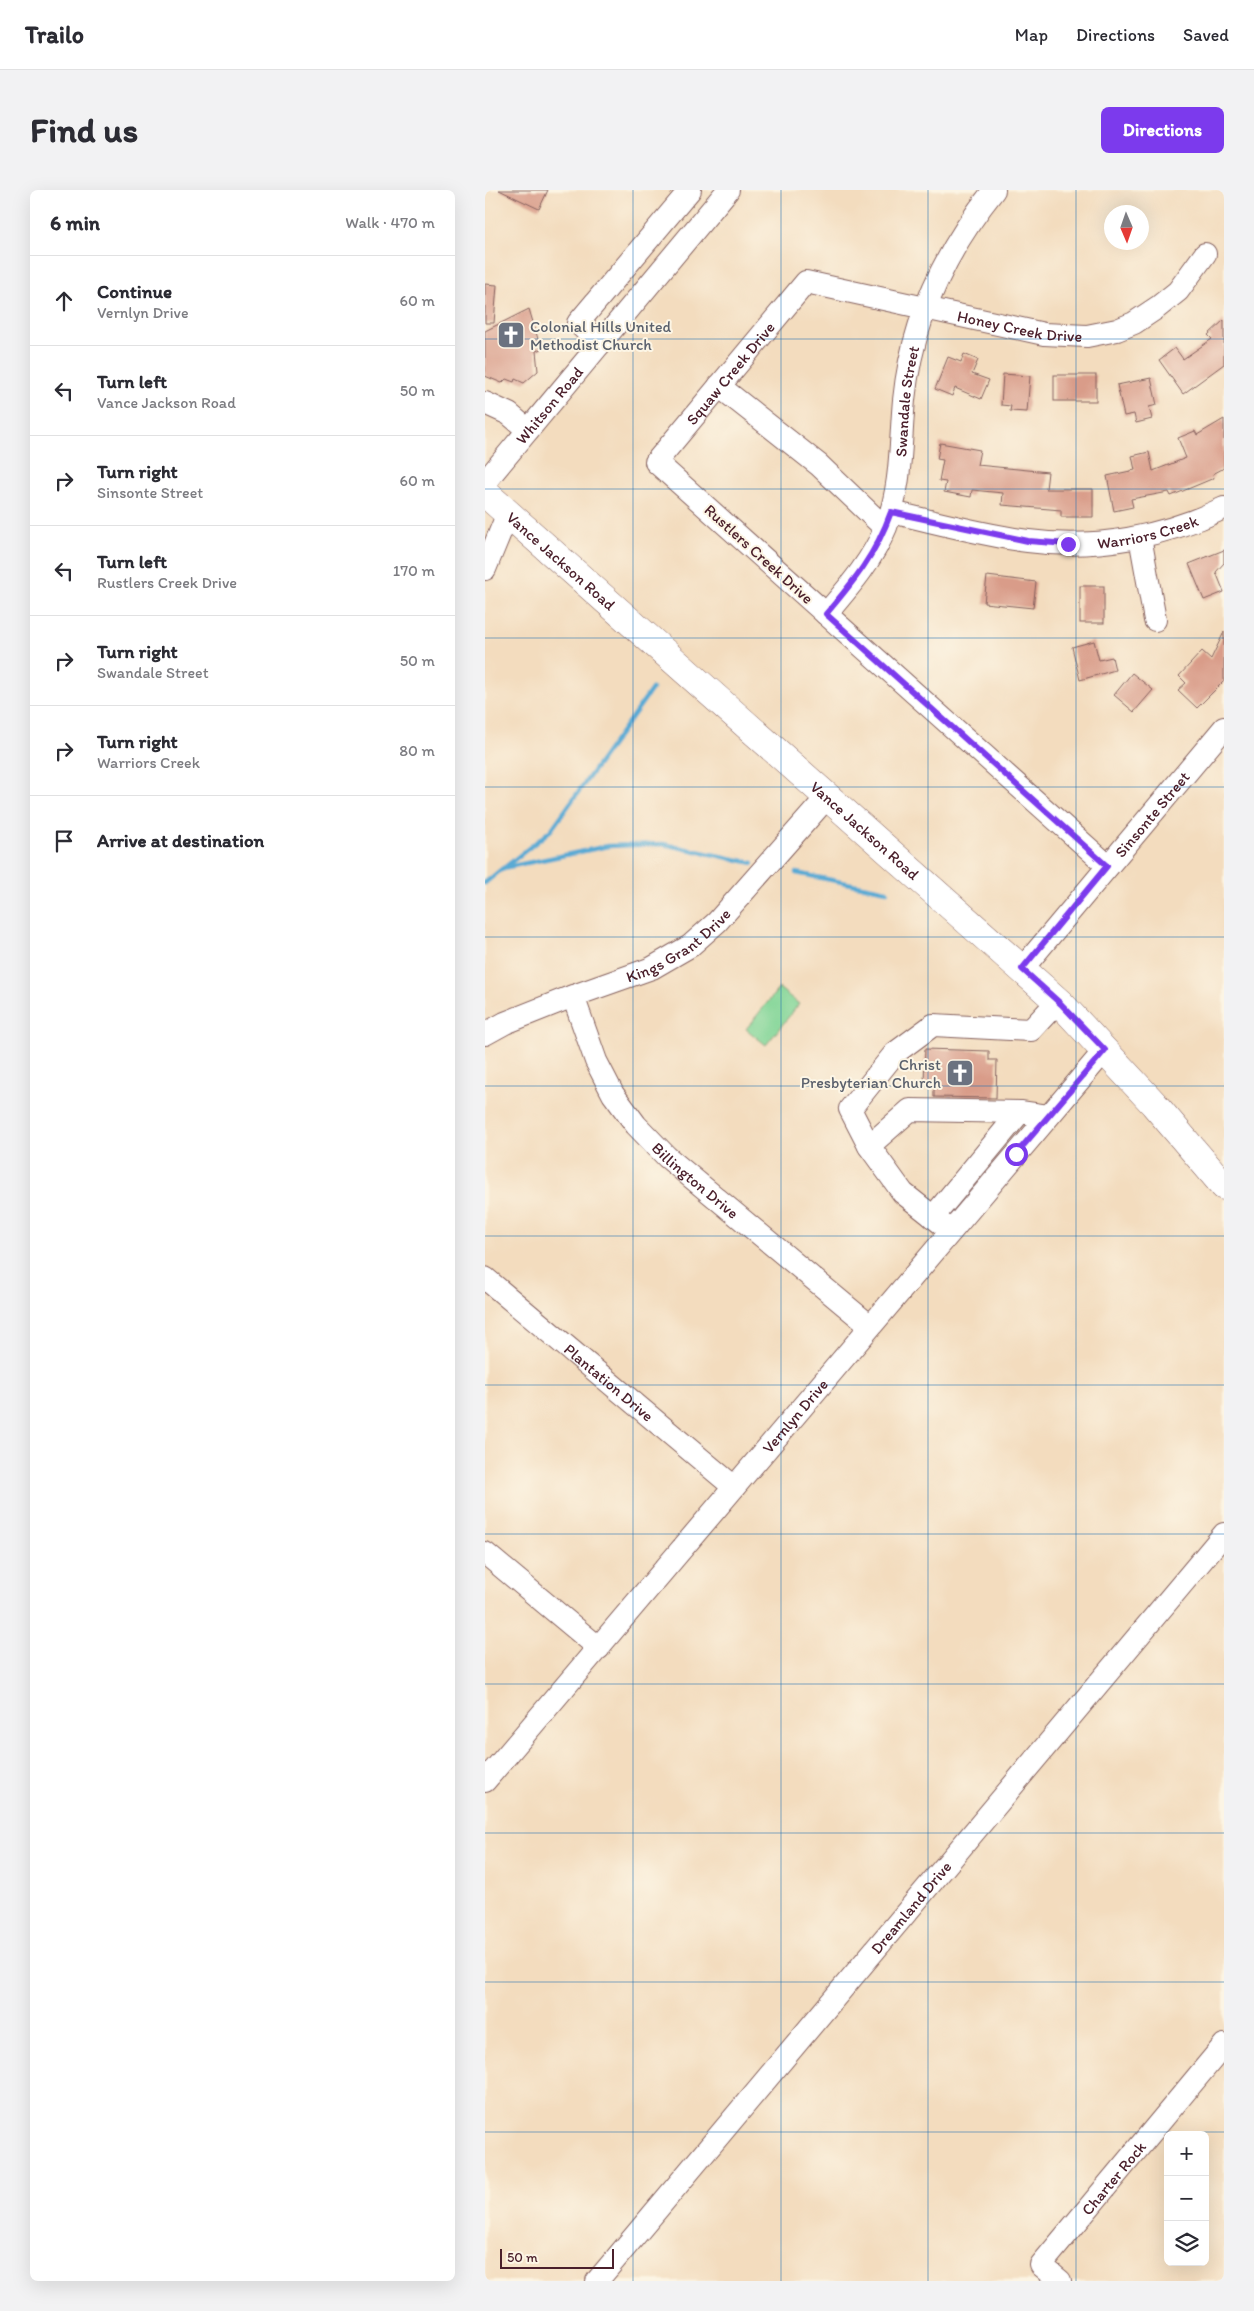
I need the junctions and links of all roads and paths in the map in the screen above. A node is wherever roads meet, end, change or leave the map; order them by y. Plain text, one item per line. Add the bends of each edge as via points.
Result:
1 (728, 190) edge
2 (994, 190) edge
3 (680, 193) edge
4 (704, 219) junction
5 (1205, 254) dead end
6 (806, 282) joint
7 (925, 309) junction
8 (600, 344) junction
9 (719, 386) junction
10 (485, 403) edge
11 (528, 430) junction
12 (656, 462) joint
13 (485, 482) edge
14 (485, 493) edge
15 (1224, 508) edge
16 (508, 514) junction
17 (888, 520) junction
18 (1140, 537) junction
19 (485, 569) edge
20 (826, 614) junction
21 (1155, 620) dead end
22 (1224, 728) edge
23 (828, 796) junction
24 (1107, 866) junction
25 (1022, 969) junction
26 (573, 996) junction
27 (1057, 1000) junction
28 (485, 1034) edge
29 (1105, 1050) junction
30 (1020, 1112) junction
31 (1047, 1116) junction
32 (996, 1141) junction
33 (869, 1146) junction
34 (1016, 1154) junction
35 (1224, 1186) edge
36 (933, 1217) junction
37 (951, 1231) junction
38 (485, 1278) edge
39 (870, 1326) junction
40 (734, 1488) junction
41 (1224, 1534) edge
42 (485, 1553) edge
43 (599, 1648) junction
44 (485, 1781) edge
45 (1224, 2045) edge
46 (597, 2281) edge
47 (1060, 2281) edge

1 - 4 street, Whitson Road
2 - 7 street, Swandale Street via 953,247
3 - 4 street
3 - 8 street via 578,323
4 - 8 street, Whitson Road
5 - 7 street, Honey Creek Drive via 1178,291 1134,323 1102,334 1058,336
6 - 7 street, Honey Creek Drive
6 - 9 street, Squaw Creek Drive
7 - 17 street, Swandale Street via 911,355 904,400 901,458
8 - 11 street, Whitson Road
9 - 12 street, Squaw Creek Drive
9 - 17 street
10 - 11 street via 509,414
11 - 13 street, Whitson Road
12 - 20 street, Rustlers Creek Drive
14 - 16 main road, Vance Jackson Road
15 - 18 street, Warriors Creek via 1174,528
16 - 19 street
16 - 23 main road, Vance Jackson Road
17 - 18 street, Warriors Creek via 1068,544
17 - 20 street, Swandale Street via 863,570
18 - 21 street
20 - 24 street, Rustlers Creek Drive
22 - 24 street, Sinsonte Street
23 - 25 main road, Vance Jackson Road
23 - 26 street, Kings Grant Drive via 717,922 690,946 652,968
24 - 25 street, Sinsonte Street
25 - 27 main road, Vance Jackson Road
26 - 28 street, Kings Grant Drive
26 - 39 street, Billington Drive via 596,1061 613,1094 636,1125 667,1158
27 - 29 main road, Vance Jackson Road
27 - 33 street via 1031,1030 933,1026 895,1053 850,1109
29 - 31 street, Vernlyn Drive
29 - 35 main road, Vance Jackson Road
30 - 31 street
30 - 32 street
30 - 33 street via 910,1110
31 - 34 street, Vernlyn Drive
32 - 34 street
32 - 36 street
33 - 36 street via 903,1193
34 - 37 street, Vernlyn Drive
36 - 37 street
37 - 39 street, Vernlyn Drive
38 - 40 street, Plantation Drive
39 - 40 street, Vernlyn Drive
40 - 43 street, Vernlyn Drive
41 - 46 street, Dreamland Drive
42 - 43 street
43 - 44 street, Vernlyn Drive
45 - 47 street, Charter Rock via 1041,2265

